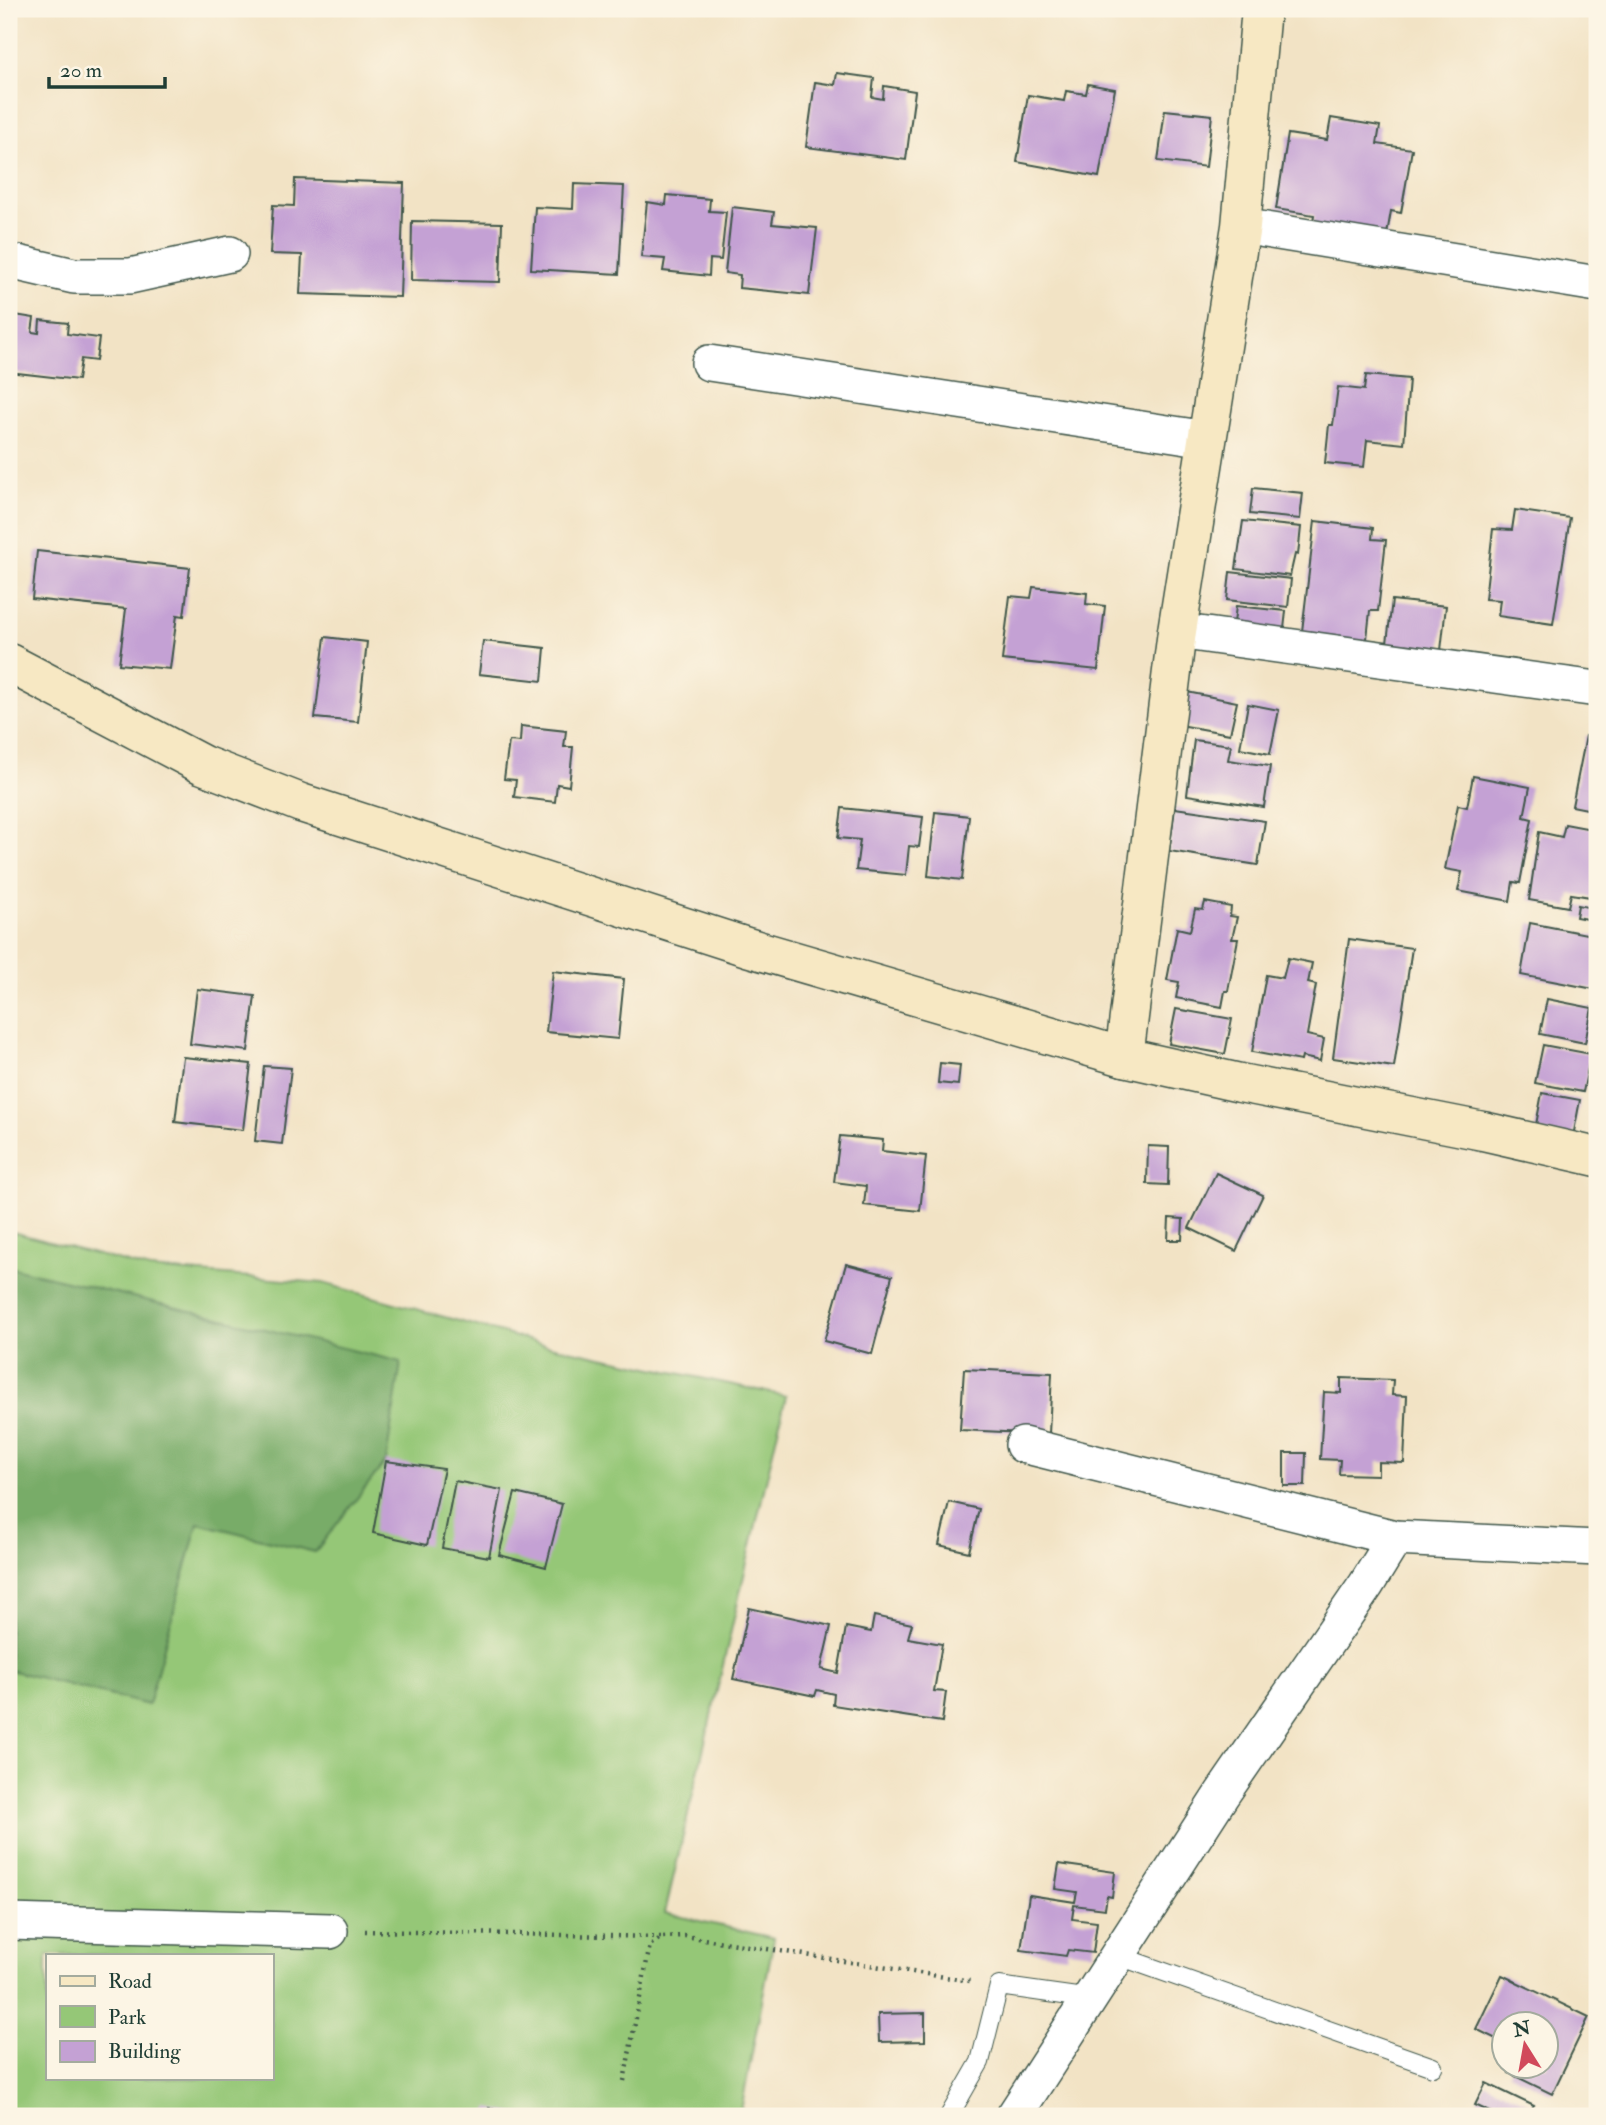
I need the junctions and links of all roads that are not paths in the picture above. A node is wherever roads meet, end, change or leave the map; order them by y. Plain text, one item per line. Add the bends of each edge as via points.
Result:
1 (1261, 9) edge
2 (1241, 226) junction
3 (230, 254) dead end
4 (9, 261) edge
5 (1597, 284) edge
6 (709, 363) dead end
7 (1207, 439) junction
8 (1177, 631) junction
9 (9, 663) edge
10 (1597, 689) edge
11 (1124, 1057) junction
12 (1597, 1157) edge
13 (1023, 1445) dead end
14 (1395, 1538) junction
15 (1597, 1548) edge
16 (9, 1922) edge
17 (330, 1931) road end
18 (1119, 1956) junction
19 (1091, 1999) junction
20 (1433, 2067) dead end
21 (949, 2116) edge
22 (1014, 2116) edge

1 - 2 street
2 - 5 street
2 - 7 street
3 - 4 street via 130,276 74,276
6 - 7 street
7 - 8 street
8 - 10 street
8 - 11 street
9 - 11 street via 203,765 301,803 747,947
11 - 12 street
13 - 14 street
14 - 15 street
14 - 18 street
16 - 17 street
18 - 19 street
18 - 20 lane
19 - 21 lane via 999,1986 980,2062
19 - 22 street

